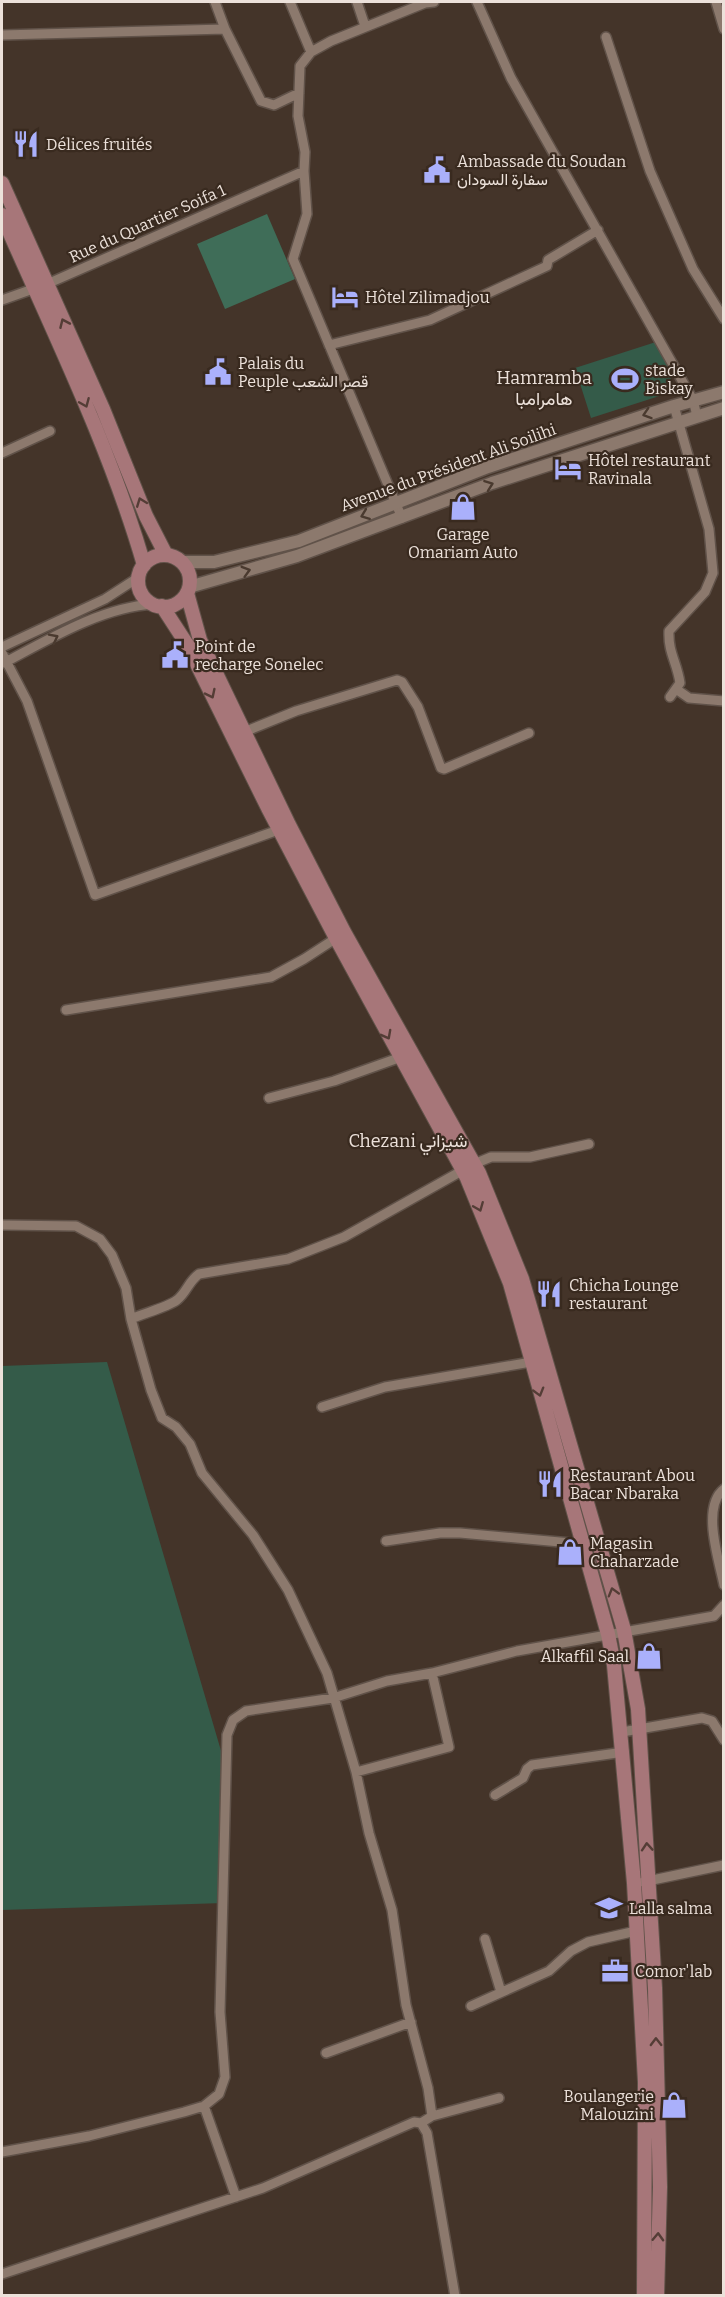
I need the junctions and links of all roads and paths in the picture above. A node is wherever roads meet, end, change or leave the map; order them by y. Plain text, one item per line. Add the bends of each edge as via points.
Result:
1 (215, 2) edge
2 (291, 2) edge
3 (357, 2) edge
4 (428, 2) edge
5 (477, 2) edge
6 (716, 2) edge
7 (365, 26) junction
8 (225, 29) junction
9 (723, 29) edge
10 (2, 35) edge
11 (606, 37) dead end
12 (311, 52) junction
13 (299, 93) junction
14 (304, 171) junction
15 (2, 183) edge
16 (2, 215) edge
17 (598, 230) junction
18 (40, 286) junction
19 (2, 300) edge
20 (723, 319) edge
21 (329, 345) junction
22 (723, 392) edge
23 (693, 400) junction
24 (674, 406) junction
25 (723, 408) edge
26 (697, 416) junction
27 (678, 423) junction
28 (50, 431) dead end
29 (2, 453) edge
30 (396, 503) junction
31 (402, 518) junction
32 (166, 555) junction
33 (182, 562) junction
34 (141, 571) junction
35 (188, 590) junction
36 (158, 605) junction
37 (2, 647) edge
38 (3, 660) edge
39 (723, 701) edge
40 (244, 732) junction
41 (529, 733) dead end
42 (284, 827) junction
43 (340, 935) junction
44 (66, 1010) dead end
45 (405, 1056) junction
46 (269, 1098) dead end
47 (589, 1144) dead end
48 (468, 1168) junction
49 (2, 1225) edge
50 (131, 1319) junction
51 (538, 1361) junction
52 (322, 1407) dead end
53 (723, 1489) edge
54 (386, 1541) dead end
55 (582, 1544) junction
56 (723, 1585) edge
57 (723, 1605) edge
58 (624, 1630) junction
59 (608, 1634) junction
60 (432, 1673) junction
61 (333, 1698) junction
62 (639, 1730) junction
63 (622, 1732) junction
64 (723, 1740) edge
65 (624, 1752) junction
66 (356, 1772) junction
67 (495, 1795) dead end
68 (723, 1865) edge
69 (642, 1882) junction
70 (636, 1931) junction
71 (485, 1939) dead end
72 (501, 1992) junction
73 (471, 2006) dead end
74 (411, 2022) junction
75 (326, 2053) dead end
76 (499, 2098) dead end
77 (204, 2106) junction
78 (432, 2116) junction
79 (421, 2123) junction
80 (2, 2152) edge
81 (236, 2197) junction
82 (2, 2274) edge
83 (455, 2295) edge
84 (644, 2295) edge
85 (657, 2295) edge

1 - 8 street
2 - 12 street
3 - 7 street
4 - 7 street
5 - 17 street via 511,78
6 - 9 street
7 - 12 street
8 - 10 street
8 - 13 street via 261,101 274,105
11 - 20 street via 650,171 693,269
12 - 13 street via 300,66
13 - 14 street
14 - 18 street, Rue du Quartier Soifa 1
14 - 21 street via 307,214 293,259
15 - 18 main road
16 - 18 main road
17 - 21 street via 548,260 548,266 430,320
17 - 23 street
18 - 19 street, Rue du Quartier Soifa 1
32 -> 18 main road via 111,427
18 -> 34 main road via 127,508
21 - 30 street
22 - 23 street, Avenue du Président Ali Soilihi
23 - 24 street, Avenue du Président Ali Soilihi
23 - 26 street
24 - 27 street
24 -> 30 street, Avenue du Président Ali Soilihi via 488,467
25 - 26 street, Avenue du Président Ali Soilihi
26 - 27 street, Avenue du Président Ali Soilihi
31 -> 27 street, Avenue du Président Ali Soilihi via 492,483
27 - 39 street via 710,529 713,573 705,592 669,631 668,649 678,666 680,683 673,693
28 - 29 street
30 - 31 street
30 -> 33 street, Avenue du Président Ali Soilihi via 299,541 238,558
35 -> 31 street, Avenue du Président Ali Soilihi
32 - 33 main road
32 - 34 main road via 153,557
33 - 35 main road via 189,573
34 - 36 main road via 142,593
34 - 37 street via 105,599
35 - 36 main road via 176,603
35 - 40 main road via 200,640
38 -> 36 street via 97,616 129,606
36 -> 42 main road via 188,646
38 - 42 street via 27,700 95,894
40 - 41 street via 296,711 397,680 418,707 441,768
40 - 42 main road
42 - 43 main road
43 - 44 street via 272,977
43 - 45 main road
45 - 46 street
45 - 48 main road
47 - 48 street via 530,1157 491,1157
48 - 50 street via 345,1237 288,1259 199,1275 189,1281 185,1293 174,1302
48 - 51 main road via 522,1279
49 - 50 street via 76,1226 100,1239 112,1255 126,1288
50 - 61 street via 162,1418 190,1444 202,1473 253,1535 288,1590 327,1673
51 - 52 street via 385,1387
51 -> 55 main road
58 -> 51 main road
53 - 56 street via 713,1508 713,1530
54 - 55 street via 460,1533
55 - 59 main road
57 - 58 street via 714,1616
58 - 59 street
58 - 62 main road
59 - 60 street via 517,1651
59 - 63 main road
60 - 61 street via 387,1681
60 - 66 street via 449,1747
61 - 66 street
61 - 77 street via 246,1711 234,1720 227,1735 220,2012 225,2077 219,2094
62 - 63 street
62 - 64 street via 702,1718 712,1721
69 -> 62 main road
63 - 65 main road
65 - 67 street via 532,1765 523,1778
65 - 69 main road
66 - 74 street via 392,1910
68 - 69 street
69 - 70 main road
85 -> 69 main road via 660,2187 655,1988
70 - 72 street via 588,1942 549,1971
70 - 84 main road via 645,2082
71 - 72 street
72 - 73 street
74 - 75 street
74 - 78 street
76 - 78 street
77 - 80 street via 89,2136
77 - 81 street
78 - 79 street
79 - 81 street via 414,2122
79 - 83 street via 427,2133
81 - 82 street

